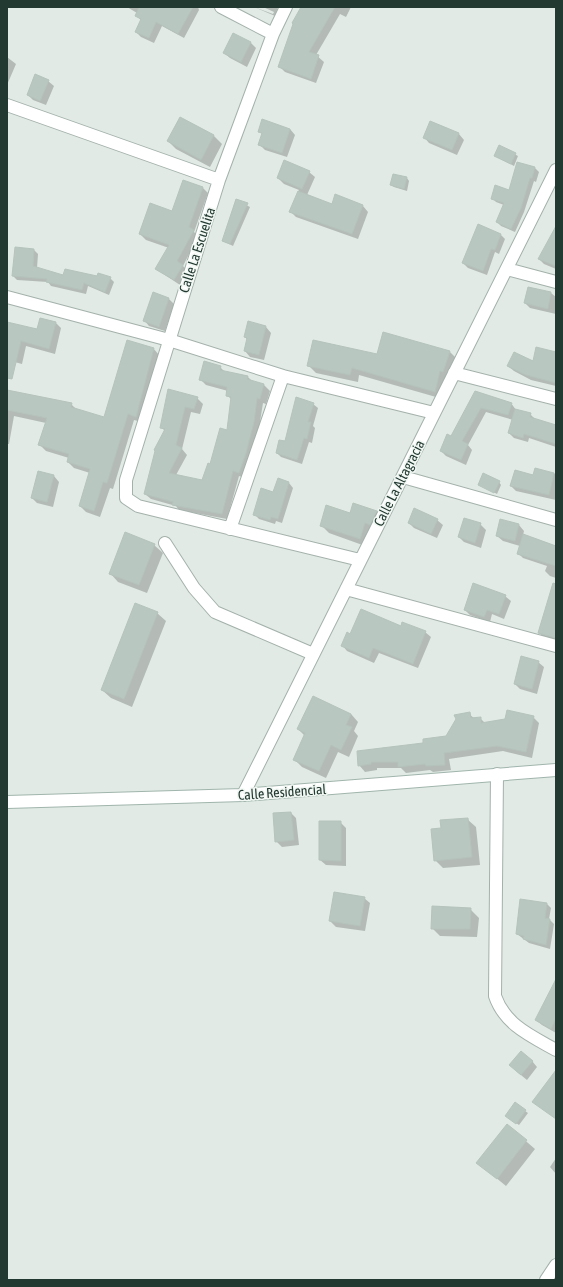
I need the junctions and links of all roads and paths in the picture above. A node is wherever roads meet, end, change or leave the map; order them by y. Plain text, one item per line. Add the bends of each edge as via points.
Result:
1 (221, 7) edge
2 (286, 7) edge
3 (273, 34) junction
4 (7, 105) edge
5 (556, 170) edge
6 (220, 180) junction
7 (506, 269) junction
8 (556, 282) edge
9 (7, 297) edge
10 (169, 340) junction
11 (454, 373) junction
12 (283, 376) junction
13 (556, 399) edge
14 (434, 413) junction
15 (403, 477) junction
16 (556, 520) edge
17 (230, 529) junction
18 (165, 543) dead end
19 (360, 560) junction
20 (346, 588) junction
21 (556, 646) edge
22 (313, 654) junction
23 (556, 770) edge
24 (497, 774) junction
25 (243, 795) junction
26 (7, 802) edge
27 (556, 1050) edge
28 (556, 1265) edge
29 (546, 1280) edge

1 - 3 street
2 - 3 street, Calle La Escuelita
3 - 6 street, Calle La Escuelita
4 - 6 street
5 - 7 street, Calle La Altagracia
6 - 10 street, Calle La Escuelita
7 - 8 street
7 - 11 street, Calle La Altagracia
9 - 10 street
10 - 12 street
10 - 17 street, Calle La Escuelita via 126,480 126,498 138,506
11 - 13 street
11 - 14 street, Calle La Altagracia
12 - 14 street
12 - 17 street
14 - 15 street, Calle La Altagracia
15 - 16 street
15 - 19 street, Calle La Altagracia
17 - 19 street
18 - 22 street via 194,588 215,612
19 - 20 street, Calle La Altagracia
20 - 21 street
20 - 22 street, Calle La Altagracia
22 - 25 street, Calle La Altagracia
23 - 24 street, Calle Residencial
24 - 25 street, Calle Residencial
24 - 27 street via 495,996 499,1010 520,1029
25 - 26 street, Calle Residencial
28 - 29 street

